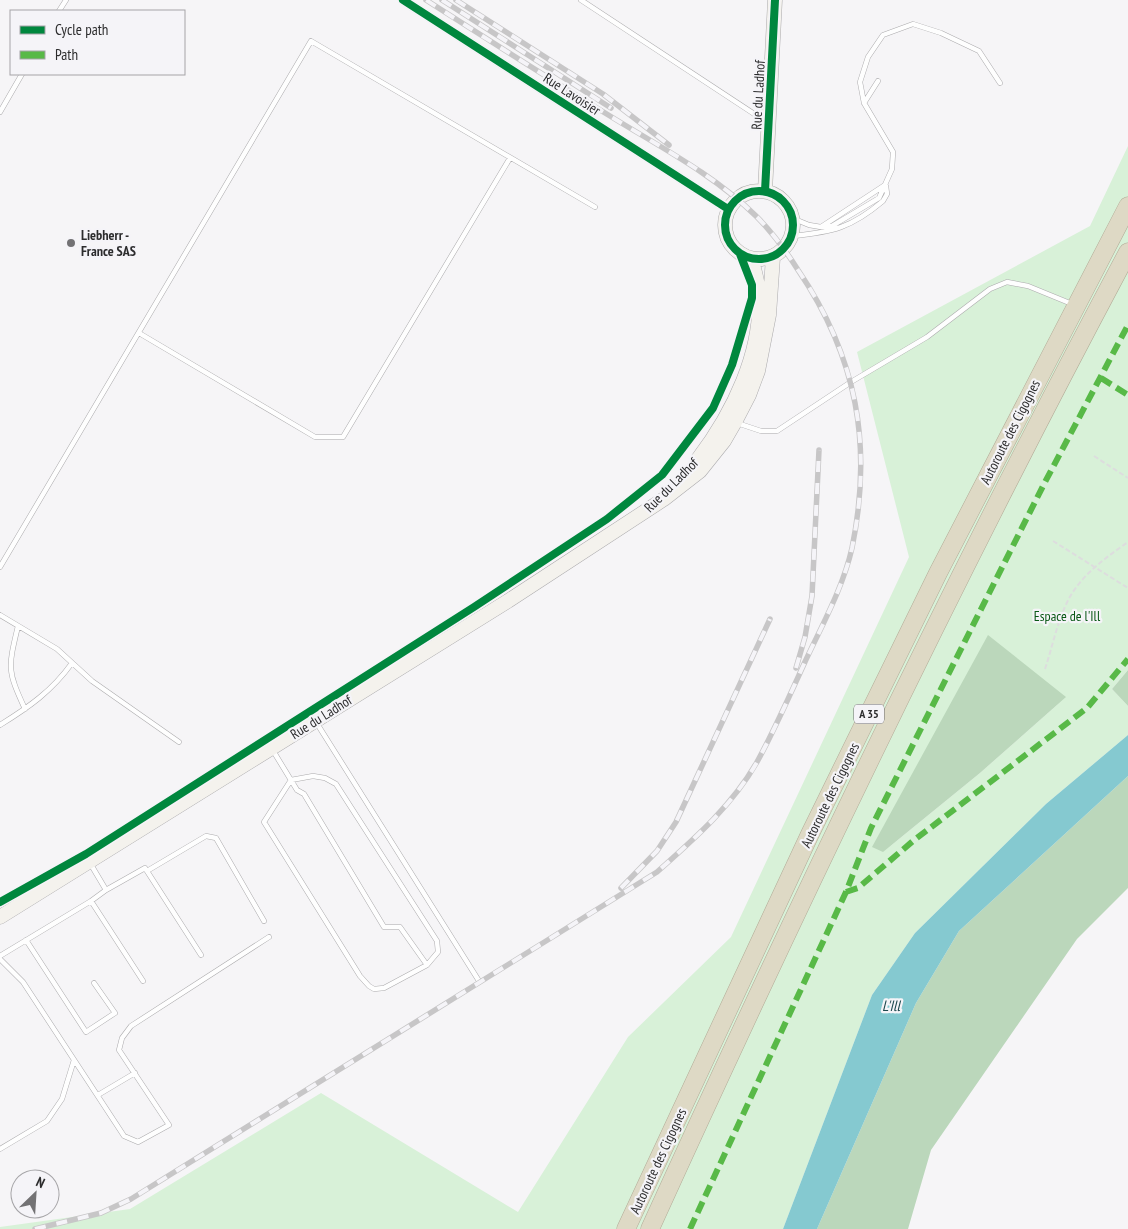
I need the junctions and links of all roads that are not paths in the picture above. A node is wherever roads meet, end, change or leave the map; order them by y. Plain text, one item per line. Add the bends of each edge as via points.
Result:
1 (403, 0) edge
2 (581, 0) edge
3 (775, 0) edge
4 (21, 75) edge
5 (878, 81) dead end
6 (1000, 83) dead end
7 (864, 104) junction
8 (0, 112) edge
9 (769, 123) junction
10 (510, 158) junction
11 (886, 185) junction
12 (765, 191) junction
13 (1128, 206) edge
14 (595, 207) dead end
15 (728, 209) junction
16 (792, 218) junction
17 (821, 226) junction
18 (792, 236) junction
19 (1128, 252) edge
20 (773, 257) junction
21 (752, 259) junction
22 (1075, 306) junction
23 (138, 332) junction
24 (735, 422) junction
25 (640, 515) junction
26 (0, 566) edge
27 (0, 615) edge
28 (18, 626) junction
29 (72, 663) junction
30 (25, 709) junction
31 (316, 721) junction
32 (0, 725) edge
33 (179, 742) dead end
34 (272, 748) junction
35 (291, 780) junction
36 (89, 861) junction
37 (147, 871) junction
38 (106, 890) junction
39 (91, 901) junction
40 (0, 917) edge
41 (264, 921) dead end
42 (269, 937) dead end
43 (26, 940) junction
44 (201, 956) dead end
45 (0, 958) edge
46 (426, 965) junction
47 (143, 981) dead end
48 (480, 982) dead end
49 (94, 983) dead end
50 (74, 1060) junction
51 (134, 1073) junction
52 (98, 1095) junction
53 (0, 1149) edge
54 (626, 1229) edge
55 (650, 1229) edge

1 - 15 street, Rue Lavoisier
2 - 9 lane
3 - 9 main road, Rue du Ladhof
4 - 8 lane
5 - 7 lane
6 - 7 lane via 979,51 913,24 883,35 868,57 860,82
7 - 11 lane via 893,152 892,169
9 - 12 main road, Rue du Ladhof
10 - 14 lane
10 - 23 lane via 343,437 314,437
10 - 23 lane via 311,41
11 - 17 lane
11 - 17 lane via 879,198 832,226
11 - 18 lane via 884,201 846,226 826,233
12 - 15 main road via 748,192 736,198
12 - 16 main road via 780,197 790,209
13 - 22 highway, Autoroute des Cigognes / A 35
15 - 21 main road via 724,226 729,243 740,254
16 - 17 lane
16 - 18 main road
18 - 20 main road via 784,249
19 - 55 highway, Autoroute des Cigognes / A 35 via 949,599 773,962
20 - 21 main road
20 - 24 main road, Rue du Ladhof via 765,342 750,395
21 - 25 main road, Rue du Ladhof via 759,291 758,309 755,339 742,384 725,420 693,466
22 - 24 lane via 1028,286 1007,282 990,289 927,337 777,430 761,431
22 - 54 highway, Autoroute des Cigognes / A 35 via 938,573 810,834
23 - 26 lane
24 - 25 main road, Rue du Ladhof via 700,471
25 - 31 main road, Rue du Ladhof
27 - 28 lane
28 - 29 lane via 57,649
28 - 30 lane via 10,662 12,679
29 - 30 lane via 58,683
29 - 33 lane via 92,681
30 - 32 lane
31 - 34 main road, Rue du Ladhof
31 - 48 lane
34 - 35 lane
34 - 36 main road, Rue du Ladhof
35 - 46 lane via 304,794 384,927 400,927
35 - 46 lane via 313,776 336,784 437,941 438,952
35 - 46 lane via 264,822 360,976 368,986 384,988
36 - 38 lane
36 - 40 main road, Rue du Ladhof
37 - 38 lane via 145,868
37 - 41 lane via 206,836 216,838
37 - 44 lane
38 - 39 lane
39 - 43 lane
39 - 47 lane
42 - 51 lane via 131,1026 122,1038 119,1050
43 - 45 lane
43 - 49 lane via 86,1032 115,1013
45 - 50 lane via 23,982
50 - 52 lane
50 - 53 lane via 62,1099 47,1121
51 - 52 lane
51 - 52 lane via 169,1125 138,1142 124,1136

